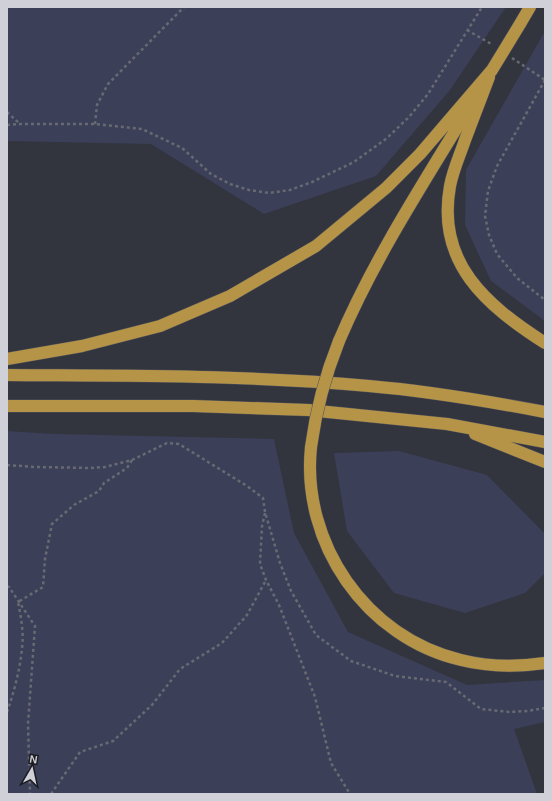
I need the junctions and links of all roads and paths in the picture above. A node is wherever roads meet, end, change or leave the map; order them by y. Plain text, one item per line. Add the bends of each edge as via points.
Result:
1 (184, 7) edge
2 (482, 7) edge
3 (530, 7) edge
4 (467, 30) junction
5 (494, 46) dead end
6 (506, 54) dead end
7 (492, 70) junction
8 (545, 80) edge
9 (7, 112) edge
10 (21, 124) junction
11 (95, 124) junction
12 (7, 125) edge
13 (545, 300) edge
14 (545, 343) edge
15 (7, 359) edge
16 (7, 376) edge
17 (7, 406) edge
18 (545, 412) edge
19 (447, 424) junction
20 (545, 442) edge
21 (132, 460) junction
22 (545, 462) edge
23 (7, 465) edge
24 (265, 512) junction
25 (266, 580) junction
26 (8, 587) edge
27 (18, 602) junction
28 (543, 662) edge
29 (545, 708) edge
30 (7, 712) edge
31 (30, 794) edge
32 (51, 794) edge
33 (350, 794) edge

1 - 11 path via 108,84 97,105
2 - 4 path
3 - 7 highway, bridge
4 - 5 path
4 - 11 path via 428,94 387,138 354,162 290,190 269,193 230,184 211,174 182,148 142,129
6 - 8 path
7 - 14 highway via 455,166 450,185 449,227 457,257 472,282 498,309
7 - 15 highway via 420,154 386,188 316,246 230,296 160,326 82,346
7 - 28 highway, bridge via 377,263 339,341 318,401 309,461 310,480 318,525 338,570 355,594 391,628 412,642 460,660 513,666
8 - 13 path via 497,166 488,191 485,216 497,254 517,278
9 - 10 path
10 - 11 path
10 - 12 path
16 - 18 highway via 194,376 311,382 448,395
17 - 19 highway via 192,406 308,410
19 - 20 highway
19 - 22 highway
21 - 23 path via 91,468
21 - 24 path via 167,443 179,444 263,498
21 - 27 path via 127,468 104,483 99,491 74,505 52,524 43,587
24 - 25 path via 260,564
24 - 29 path via 291,591 316,635 351,661 395,676 446,682 481,709 510,712
25 - 32 path via 247,615 222,643 180,669 152,705 113,741 80,752
25 - 33 path via 315,697 331,763
26 - 27 path
27 - 30 path via 23,648
27 - 31 path via 35,626 28,724

